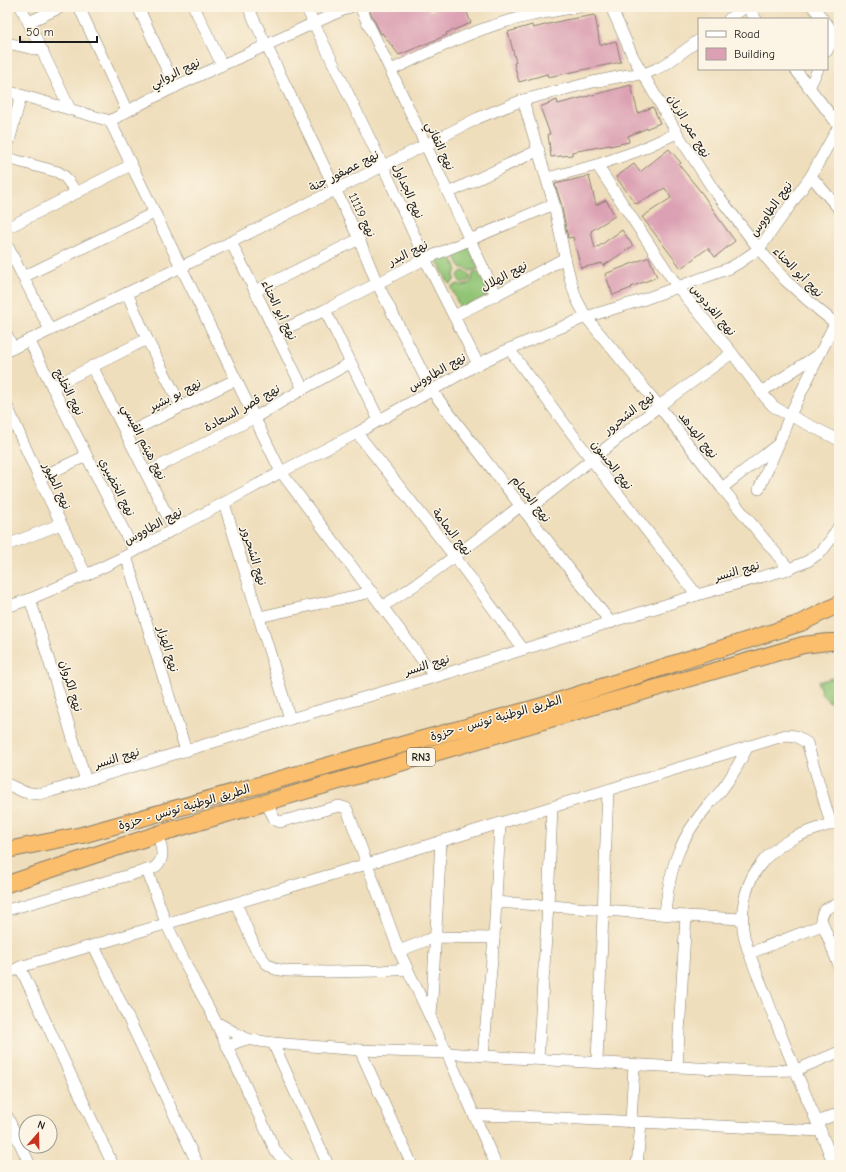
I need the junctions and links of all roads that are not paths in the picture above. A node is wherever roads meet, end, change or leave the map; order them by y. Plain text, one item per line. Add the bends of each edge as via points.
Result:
1 (21, 7) edge
2 (61, 7) edge
3 (79, 7) edge
4 (138, 7) edge
5 (194, 7) edge
6 (248, 7) edge
7 (306, 7) edge
8 (350, 7) edge
9 (360, 7) edge
10 (579, 7) edge
11 (611, 7) edge
12 (746, 7) edge
13 (813, 7) edge
14 (42, 11) edge
15 (730, 18) edge
16 (755, 18) edge
17 (822, 18) edge
18 (29, 22) junction
19 (313, 22) junction
20 (828, 25) edge
21 (698, 41) edge
22 (7, 43) edge
23 (266, 45) junction
24 (828, 50) edge
25 (43, 52) junction
26 (222, 65) junction
27 (391, 70) junction
28 (796, 70) edge
29 (818, 70) edge
30 (644, 74) junction
31 (175, 87) junction
32 (810, 88) junction
33 (7, 91) edge
34 (21, 96) junction
35 (523, 100) junction
36 (70, 109) junction
37 (127, 111) junction
38 (110, 121) junction
39 (839, 126) edge
40 (677, 133) junction
41 (425, 144) junction
42 (7, 149) edge
43 (538, 150) junction
44 (7, 158) edge
45 (131, 165) junction
46 (597, 165) junction
47 (383, 166) junction
48 (811, 176) junction
49 (547, 178) junction
50 (336, 190) junction
51 (77, 193) junction
52 (448, 193) junction
53 (554, 204) junction
54 (839, 208) edge
55 (154, 213) junction
56 (7, 228) edge
57 (359, 239) junction
58 (469, 239) junction
59 (231, 242) junction
60 (7, 245) edge
61 (759, 249) junction
62 (565, 258) junction
63 (424, 259) junction
64 (181, 267) junction
65 (23, 277) junction
66 (378, 283) junction
67 (677, 286) junction
68 (255, 291) junction
69 (127, 292) junction
70 (496, 295) junction
71 (324, 310) junction
72 (454, 316) junction
73 (586, 317) junction
74 (837, 325) edge
75 (50, 330) junction
76 (276, 333) junction
77 (7, 335) edge
78 (147, 339) junction
79 (29, 340) junction
80 (10, 349) edge
81 (509, 349) junction
82 (732, 353) junction
83 (820, 353) junction
84 (350, 364) junction
85 (478, 364) junction
86 (92, 366) junction
87 (235, 380) junction
88 (52, 386) junction
89 (304, 389) junction
90 (432, 391) junction
91 (761, 392) junction
92 (7, 406) edge
93 (181, 406) junction
94 (659, 406) junction
95 (790, 415) junction
96 (254, 418) junction
97 (379, 420) junction
98 (357, 433) junction
99 (126, 434) junction
100 (839, 440) edge
101 (779, 443) junction
102 (86, 456) junction
103 (591, 459) junction
104 (281, 472) junction
105 (146, 474) junction
106 (38, 478) junction
107 (722, 488) junction
108 (759, 489) dead end
109 (224, 503) junction
110 (523, 509) junction
111 (61, 524) junction
112 (839, 526) edge
113 (174, 529) junction
114 (7, 545) edge
115 (130, 553) junction
116 (455, 557) junction
117 (789, 569) junction
118 (86, 575) junction
119 (372, 592) junction
120 (697, 595) junction
121 (28, 600) junction
122 (839, 604) edge
123 (383, 606) junction
124 (7, 607) edge
125 (7, 615) edge
126 (839, 616) edge
127 (259, 617) junction
128 (801, 622) junction
129 (611, 623) junction
130 (839, 634) edge
131 (839, 642) edge
132 (803, 645) junction
133 (522, 649) junction
134 (435, 677) junction
135 (290, 719) junction
136 (748, 746) junction
137 (186, 750) junction
138 (86, 781) junction
139 (7, 784) edge
140 (608, 790) junction
141 (266, 802) junction
142 (552, 807) junction
143 (500, 823) junction
144 (835, 823) edge
145 (158, 834) junction
146 (441, 841) junction
147 (7, 850) edge
148 (367, 864) junction
149 (147, 870) junction
150 (7, 884) edge
151 (496, 902) junction
152 (236, 903) junction
153 (839, 904) edge
154 (548, 905) junction
155 (7, 910) edge
156 (603, 910) junction
157 (665, 914) junction
158 (686, 916) junction
159 (742, 919) junction
160 (166, 923) junction
161 (822, 925) junction
162 (435, 937) junction
163 (494, 938) junction
164 (94, 946) junction
165 (399, 951) junction
166 (750, 953) junction
167 (839, 966) edge
168 (20, 967) junction
169 (407, 969) junction
170 (7, 974) edge
171 (431, 1019) junction
172 (216, 1022) junction
173 (246, 1039) junction
174 (273, 1043) junction
175 (228, 1047) junction
176 (360, 1050) junction
177 (839, 1052) edge
178 (447, 1053) junction
179 (483, 1056) junction
180 (538, 1059) junction
181 (597, 1062) junction
182 (634, 1065) junction
183 (677, 1067) junction
184 (796, 1070) junction
185 (839, 1113) edge
186 (474, 1115) junction
187 (7, 1116) edge
188 (636, 1123) junction
189 (819, 1127) junction
190 (30, 1165) edge
191 (113, 1165) edge
192 (198, 1165) edge
193 (288, 1165) edge
194 (328, 1165) edge
195 (412, 1165) edge
196 (496, 1165) edge
197 (637, 1165) edge
198 (834, 1165) edge

1 - 18 street
2 - 14 street
3 - 37 street
4 - 31 street
5 - 26 street
6 - 23 street, نهج 11119
7 - 19 street, نهج الجداول
8 - 19 street, نهج الروابي
9 - 27 street, نهج التفاني
10 - 27 street via 488,27
11 - 30 street, نهج عمر الزيان via 633,57
12 - 15 street
12 - 16 street
13 - 17 street
14 - 18 street
18 - 25 street
19 - 23 street, نهج الروابي
19 - 47 street, نهج الجداول
20 - 24 street via 834,34
21 - 30 street, نهج عصفور جنة via 666,64
22 - 25 street
23 - 26 street, نهج الروابي
23 - 50 street, نهج 11119
25 - 36 street
26 - 31 street, نهج الروابي
27 - 41 street, نهج التفاني
28 - 32 street
29 - 32 street
30 - 35 street, نهج عصفور جنة via 593,82
30 - 40 street, نهج عمر الزيان
31 - 37 street, نهج الروابي
32 - 39 street
33 - 34 street
34 - 36 street
34 - 42 street
35 - 41 street, نهج عصفور جنة via 478,118
35 - 43 street, نهج الهدهد
36 - 38 street
37 - 38 street, نهج الروابي
38 - 45 street
39 - 48 street, نهج الطاووس
40 - 46 street
40 - 61 street, نهج عمر الزيان via 713,189
41 - 47 street, نهج عصفور جنة
41 - 52 street, نهج التفاني
43 - 49 street, نهج الهدهد
43 - 52 street
44 - 51 street via 58,172
45 - 51 street
45 - 55 street
46 - 49 street
46 - 67 street, نهج الفردوس
47 - 50 street, نهج عصفور جنة
47 - 63 street, نهج الجداول
48 - 54 street
48 - 61 street, نهج الطاووس
49 - 53 street, نهج الهدهد
50 - 57 street, نهج 11119
50 - 59 street, نهج عصفور جنة
51 - 56 street
52 - 58 street, نهج التفاني
53 - 58 street, نهج البدر
53 - 62 street, نهج الهدهد
55 - 64 street
55 - 65 street
57 - 66 street, نهج 11119
57 - 68 street
58 - 63 street, نهج البدر
58 - 70 street, نهج التفاني
59 - 64 street, نهج عصفور جنة
59 - 68 street, نهج أبو الحناء
60 - 65 street
61 - 67 street, نهج الطاووس via 730,268
61 - 74 street, نهج أبو الحناء via 785,280
62 - 70 street, نهج الهلال
62 - 73 street, نهج الهدهد via 576,298
63 - 66 street, نهج البدر
63 - 72 street, نهج الجداول
64 - 69 street, نهج عصفور جنة
64 - 87 street
65 - 75 street
66 - 71 street, نهج البدر
66 - 90 street, نهج 11119
67 - 73 street, نهج الطاووس
67 - 82 street, نهج الفردوس
68 - 76 street, نهج أبو الحناء
69 - 75 street, نهج عصفور جنة
69 - 78 street
70 - 72 street, نهج الهلال
71 - 76 street, نهج البدر
71 - 84 street
72 - 85 street, نهج الجداول
73 - 81 street, نهج الطاووس
73 - 94 street, نهج الهدهد
74 - 83 street
75 - 79 street, نهج عصفور جنة
76 - 89 street, نهج أبو الحناء
77 - 80 street
78 - 86 street
78 - 93 street
79 - 80 street, نهج عصفور جنة
79 - 88 street, نهج الخلنج
81 - 85 street, نهج الطاووس
81 - 103 street, نهج الحسون
82 - 91 street, نهج الفردوس
82 - 94 street, نهج الشحرور
83 - 91 street
83 - 95 street
84 - 89 street, نهج قصر السعادة
84 - 97 street
85 - 90 street, نهج الطاووس
86 - 88 street
86 - 99 street, نهج هيثم القيسي
87 - 93 street, نهج بو بشير
87 - 96 street
88 - 102 street, نهج الخلنج
89 - 96 street, نهج قصر السعادة
90 - 97 street, نهج الطاووس
90 - 110 street, نهج الحمام
91 - 95 street, نهج الفردوس via 773,406
92 - 106 street, نهج الطيور
93 - 99 street, نهج بو بشير
94 - 103 street, نهج الشحرور
94 - 107 street, نهج الهدهد
95 - 100 street, نهج الفردوس
95 - 101 street
96 - 104 street
96 - 105 street, نهج قصر السعادة
97 - 98 street, نهج الطاووس
98 - 104 street, نهج الطاووس
98 - 116 street, نهج اليمامة
99 - 105 street, نهج هيثم القيسي
101 - 107 street
101 - 108 street
102 - 106 street
102 - 115 street, نهج الخضيري
103 - 110 street, نهج الشحرور
103 - 120 street, نهج الحسون
104 - 109 street, نهج الطاووس
104 - 119 street
105 - 113 street, نهج هيثم القيسي
106 - 111 street, نهج الطيور
107 - 117 street, نهج الهدهد
109 - 113 street, نهج الطاووس
109 - 127 street, نهج الشحرور
110 - 116 street, نهج الشحرور
110 - 129 street, نهج الحمام
111 - 114 street
111 - 118 street, نهج الطيور
112 - 117 street, نهج النسر via 822,551 808,561
113 - 115 street, نهج الطاووس
115 - 118 street, نهج الطاووس
115 - 137 street, نهج الهزار
116 - 123 street, نهج الشحرور
116 - 133 street, نهج اليمامة
117 - 120 street, نهج النسر
118 - 121 street, نهج الطاووس
119 - 123 street
119 - 127 street
120 - 129 street, نهج النسر
121 - 124 street, نهج الطاووس
121 - 125 street
121 - 138 street, نهج الكروان
122 - 128 highway, الطريق الوطنية تونس - حزوة / RN3
123 - 134 street
126 - 128 highway
127 - 135 street, نهج الشحرور
128 - 147 highway, الطريق الوطنية تونس - حزوة / RN3 via 539,707 82,836
129 - 133 street, نهج النسر
130 - 132 highway
131 - 132 highway, الطريق الوطنية تونس - حزوة / RN3
132 - 141 highway, الطريق الوطنية تونس - حزوة / RN3
133 - 134 street, نهج النسر
134 - 135 street, نهج النسر
135 - 137 street, نهج النسر
136 - 140 street
136 - 144 street via 786,735 796,736 807,743
136 - 157 street via 724,788 697,820 679,850 667,888
137 - 138 street, نهج النسر
138 - 139 street, نهج النسر via 38,794 24,792
140 - 142 street
140 - 156 street
141 - 145 highway, الطريق الوطنية تونس - حزوة / RN3
141 - 148 street via 275,820 280,822 339,806 346,808
142 - 143 street
142 - 154 street
143 - 146 street
143 - 151 street
144 - 159 street via 794,837 766,857 748,884
145 - 149 street via 162,857 159,864
145 - 150 highway, الطريق الوطنية تونس - حزوة / RN3
146 - 148 street
146 - 162 street
148 - 152 street
148 - 165 street
149 - 155 street
149 - 160 street
151 - 154 street
151 - 163 street
152 - 160 street
152 - 169 street via 255,948 266,963 276,969 329,972
153 - 161 street via 825,910 822,914
154 - 156 street
154 - 180 street
156 - 157 street
156 - 181 street
157 - 158 street
158 - 159 street
158 - 183 street
159 - 166 street
160 - 164 street
160 - 172 street
161 - 166 street
161 - 167 street
162 - 163 street
162 - 165 street
162 - 171 street
163 - 179 street
164 - 168 street
164 - 192 street
165 - 169 street
166 - 184 street
168 - 170 street
168 - 191 street
169 - 171 street
171 - 178 street
172 - 173 street
172 - 175 street
173 - 174 street
173 - 175 street
174 - 176 street
174 - 194 street
175 - 193 street via 276,1152
176 - 178 street
176 - 195 street
177 - 184 street
178 - 179 street
178 - 186 street
179 - 180 street
180 - 181 street
181 - 182 street
182 - 183 street
182 - 188 street
183 - 184 street via 753,1071
184 - 189 street
185 - 189 street
186 - 188 street
186 - 196 street
187 - 190 street
188 - 189 street
188 - 197 street
189 - 198 street

